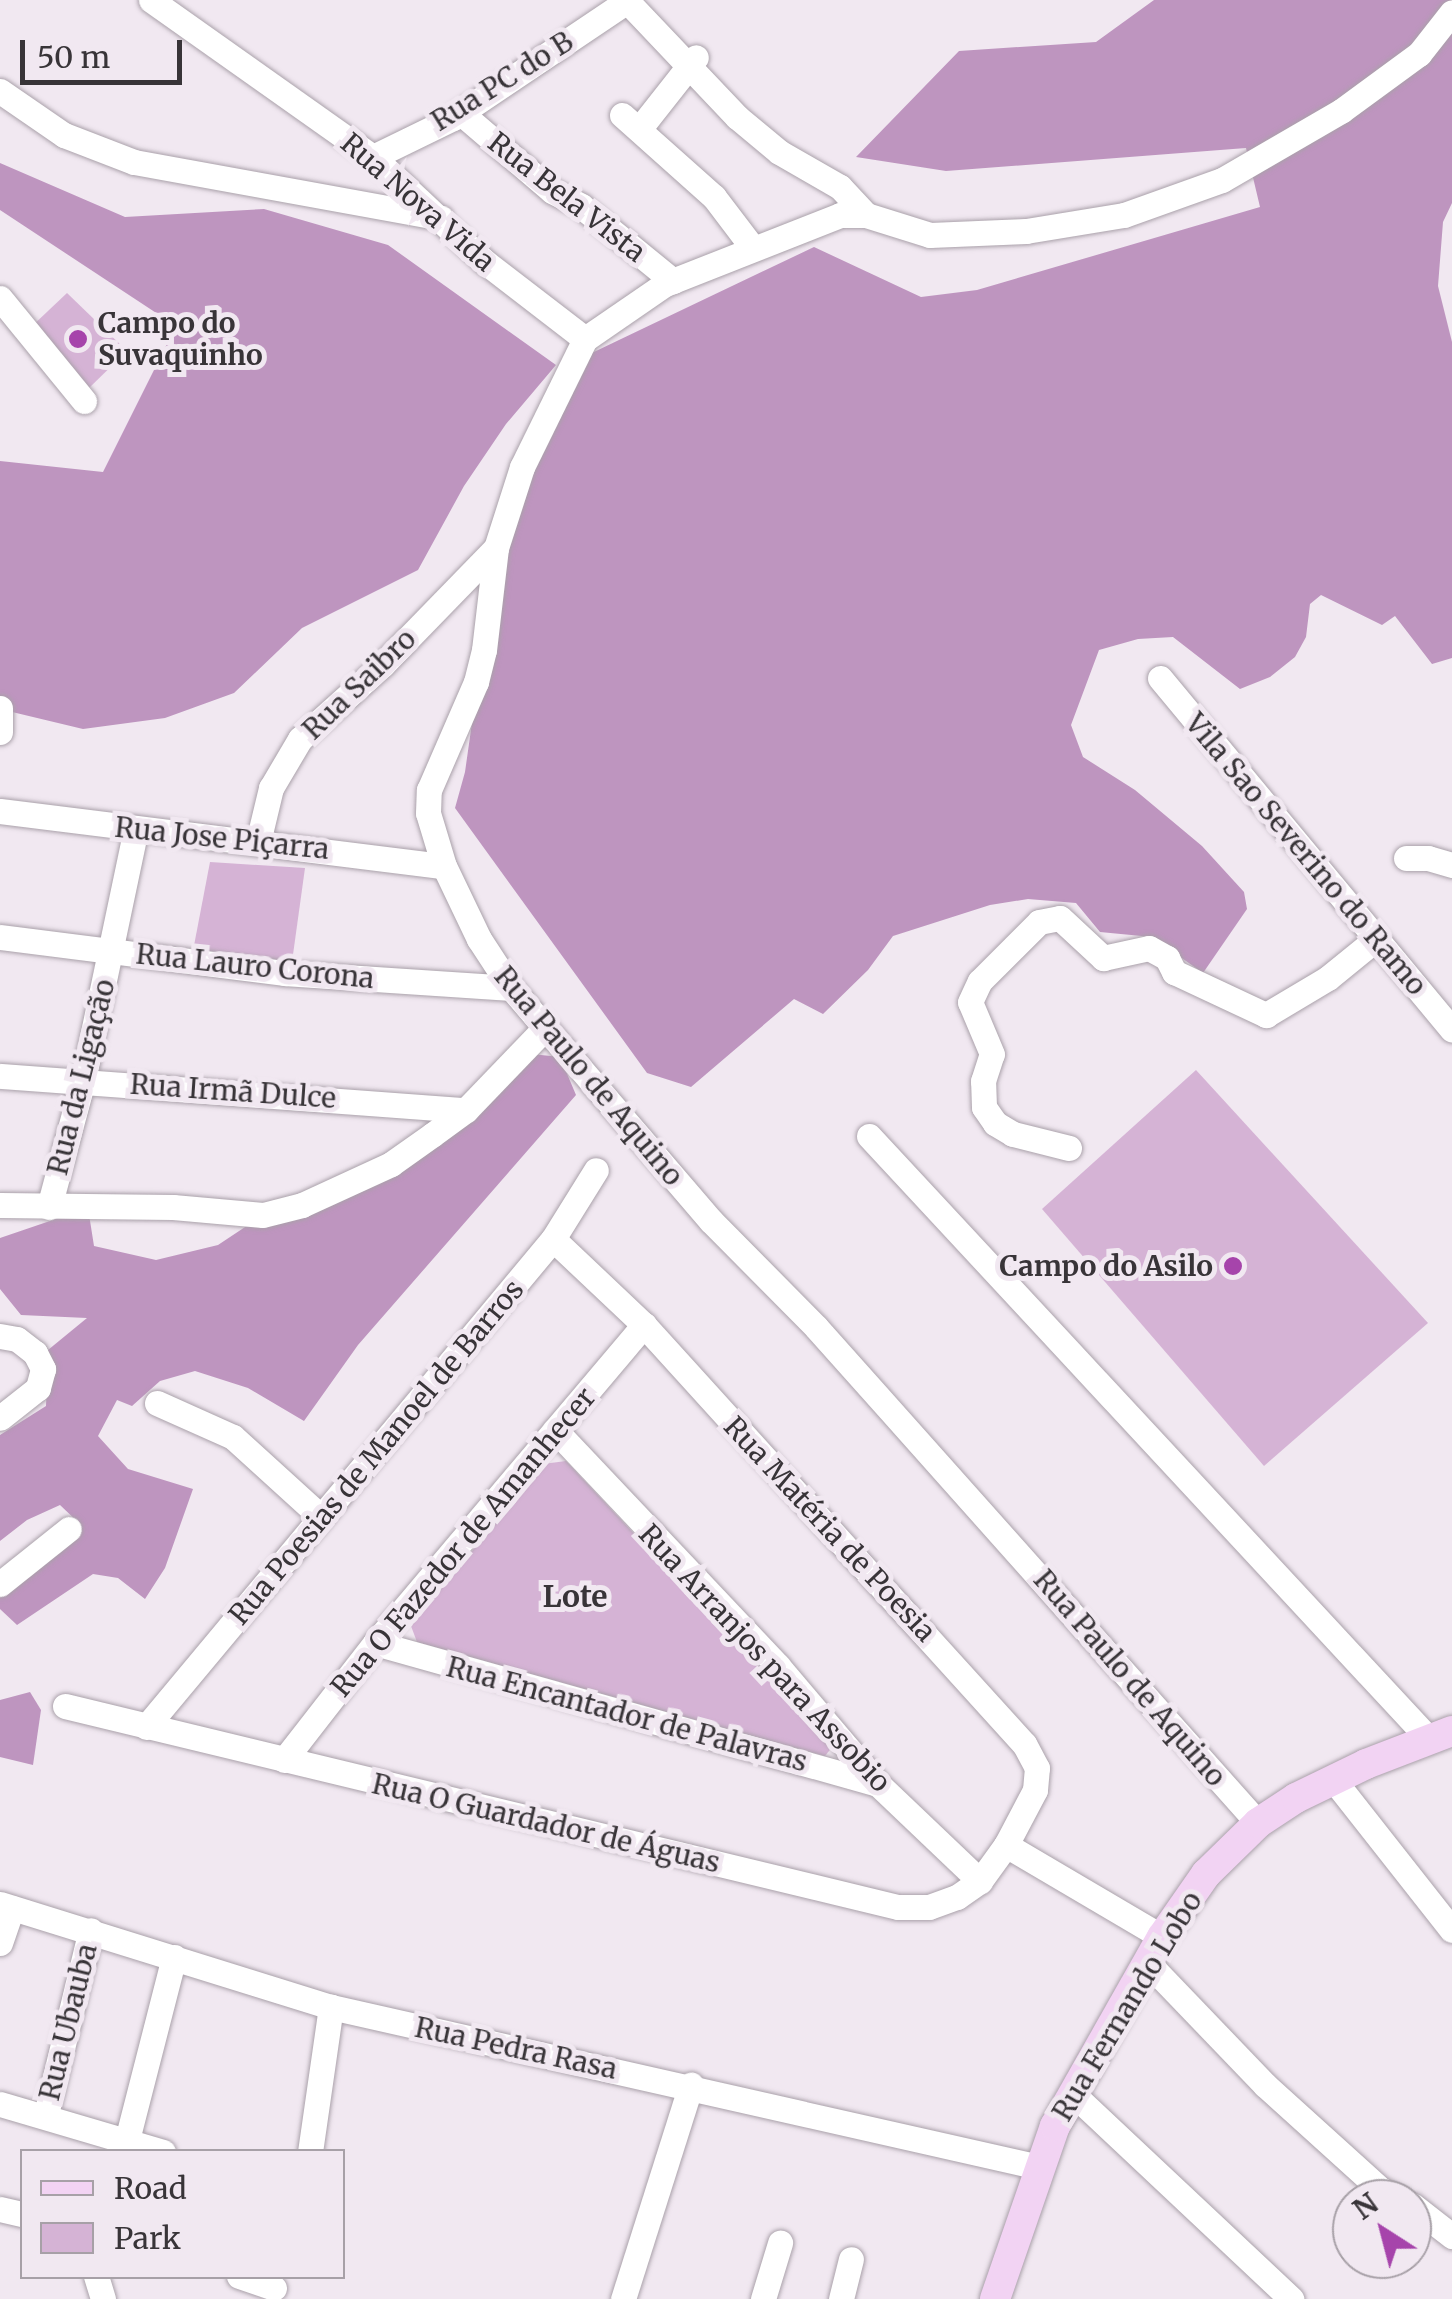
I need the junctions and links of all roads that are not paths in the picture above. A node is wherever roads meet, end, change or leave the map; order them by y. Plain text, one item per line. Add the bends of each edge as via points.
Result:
1 (151, 0) edge
2 (627, 1) edge
3 (1452, 12) edge
4 (692, 60) junction
5 (0, 91) edge
6 (461, 113) junction
7 (374, 157) junction
8 (866, 215) junction
9 (441, 218) junction
10 (752, 247) junction
11 (673, 281) junction
12 (0, 298) edge
13 (585, 338) junction
14 (84, 400) dead end
15 (496, 548) junction
16 (1160, 678) dead end
17 (0, 708) edge
18 (0, 732) edge
19 (0, 810) edge
20 (136, 829) junction
21 (258, 842) junction
22 (1406, 858) dead end
23 (1452, 865) edge
24 (444, 866) junction
25 (0, 938) edge
26 (1376, 938) junction
27 (112, 949) junction
28 (511, 988) junction
29 (544, 1028) junction
30 (1452, 1030) edge
31 (0, 1076) edge
32 (82, 1080) junction
33 (466, 1110) junction
34 (869, 1136) dead end
35 (1070, 1148) dead end
36 (596, 1170) dead end
37 (0, 1205) edge
38 (49, 1207) junction
39 (552, 1240) junction
40 (644, 1325) junction
41 (8, 1338) edge
42 (157, 1403) dead end
43 (0, 1418) edge
44 (555, 1430) junction
45 (321, 1518) junction
46 (69, 1529) dead end
47 (0, 1584) edge
48 (375, 1643) junction
49 (65, 1706) dead end
50 (146, 1727) junction
51 (1440, 1735) edge
52 (284, 1760) junction
53 (1333, 1779) junction
54 (878, 1784) junction
55 (1258, 1822) junction
56 (1006, 1846) junction
57 (980, 1880) junction
58 (6, 1906) edge
59 (91, 1930) junction
60 (1452, 1930) edge
61 (0, 1943) edge
62 (1154, 1950) junction
63 (174, 1956) junction
64 (331, 2008) junction
65 (691, 2086) junction
66 (1072, 2093) junction
67 (0, 2104) edge
68 (46, 2114) junction
69 (127, 2140) junction
70 (154, 2149) edge
71 (310, 2149) edge
72 (1039, 2167) junction
73 (1369, 2179) edge
74 (1432, 2220) edge
75 (1452, 2236) edge
76 (780, 2243) dead end
77 (852, 2259) dead end
78 (248, 2279) edge
79 (275, 2288) edge
80 (624, 2299) edge
81 (764, 2299) edge
82 (842, 2299) edge
83 (996, 2299) edge
84 (1291, 2299) edge

1 - 7 street, Rua Nova Vida
2 - 4 street
2 - 6 street, Rua PC do B
3 - 8 street via 1419,54 1341,112 1222,180 1124,216 962,236 930,235
4 - 8 street via 736,117 779,152 840,187
4 - 10 street via 631,121 714,197
5 - 9 street via 64,135 134,162
6 - 7 street, Rua PC do B
6 - 11 street, Rua Bela Vista
7 - 9 street, Rua Nova Vida
8 - 10 street via 822,220
9 - 13 street, Rua Nova Vida via 485,262
10 - 11 street
11 - 13 street
12 - 14 street
13 - 15 street, Rua Paulo de Aquino via 522,467
15 - 21 street, Rua Saibro via 300,739 271,788
15 - 24 street, Rua Paulo de Aquino via 476,682 429,790 428,813
16 - 26 street, Vila Sao Severino do Ramo
17 - 18 street
19 - 20 street, Rua Jose Piçarra
20 - 21 street, Rua Jose Piçarra
20 - 27 street, Rua da Ligação
21 - 24 street, Rua Jose Piçarra
22 - 23 street
24 - 28 street, Rua Paulo de Aquino
25 - 27 street, Rua Lauro Corona
26 - 30 street, Vila Sao Severino do Ramo
26 - 35 street via 1266,1016 1174,972 1167,958 1149,948 1103,958 1060,918 1039,922 980,982 970,1002 992,1054 984,1107 1013,1134
27 - 28 street, Rua Lauro Corona via 285,973
27 - 32 street, Rua da Ligação
28 - 29 street, Rua Paulo de Aquino
29 - 33 street
29 - 55 street, Rua Paulo de Aquino
31 - 32 street, Rua Irmã Dulce
32 - 33 street, Rua Irmã Dulce
32 - 38 street, Rua da Ligação
33 - 38 street via 391,1164 302,1205 263,1215
34 - 51 street
36 - 39 street, Rua Poesias de Manoel de Barros
37 - 38 street
39 - 40 street, Rua Matéria de Poesia
39 - 45 street, Rua Poesias de Manoel de Barros
40 - 44 street, Rua O Fazedor de Amanhecer
40 - 56 street, Rua Matéria de Poesia via 814,1493 1024,1744 1037,1768 1036,1790
41 - 43 street via 35,1353 44,1370 38,1388
42 - 45 street via 232,1437
44 - 48 street, Rua O Fazedor de Amanhecer
44 - 54 street, Rua Arranjos para Assobio via 778,1666
45 - 50 street, Rua Poesias de Manoel de Barros
46 - 47 street
48 - 52 street, Rua O Fazedor de Amanhecer
48 - 54 street, Rua Encantador de Palavras
49 - 50 street, Rua O Guardador de Águas
50 - 52 street, Rua O Guardador de Águas
51 - 53 main road, Rua Fernando Lobo
52 - 57 street, Rua O Guardador de Águas via 898,1906 929,1907
53 - 55 main road, Rua Fernando Lobo
53 - 60 street
54 - 57 street, Rua Arranjos para Assobio
55 - 62 main road, Rua Fernando Lobo via 1206,1874
56 - 57 street, Rua O Guardador de Águas
56 - 62 street
58 - 59 street, Rua Pedra Rasa
58 - 61 street
59 - 63 street, Rua Pedra Rasa
59 - 68 street, Rua Ubauba
62 - 66 main road, Rua Fernando Lobo
62 - 73 street via 1264,2086
63 - 64 street, Rua Pedra Rasa
63 - 69 street
64 - 65 street, Rua Pedra Rasa
64 - 71 street
65 - 72 street, Rua Pedra Rasa
65 - 80 street
66 - 72 main road, Rua Fernando Lobo
66 - 84 street
67 - 68 street
68 - 69 street
69 - 70 street
72 - 83 main road, Rua Fernando Lobo
74 - 75 street
76 - 81 street
77 - 82 street
78 - 79 street

